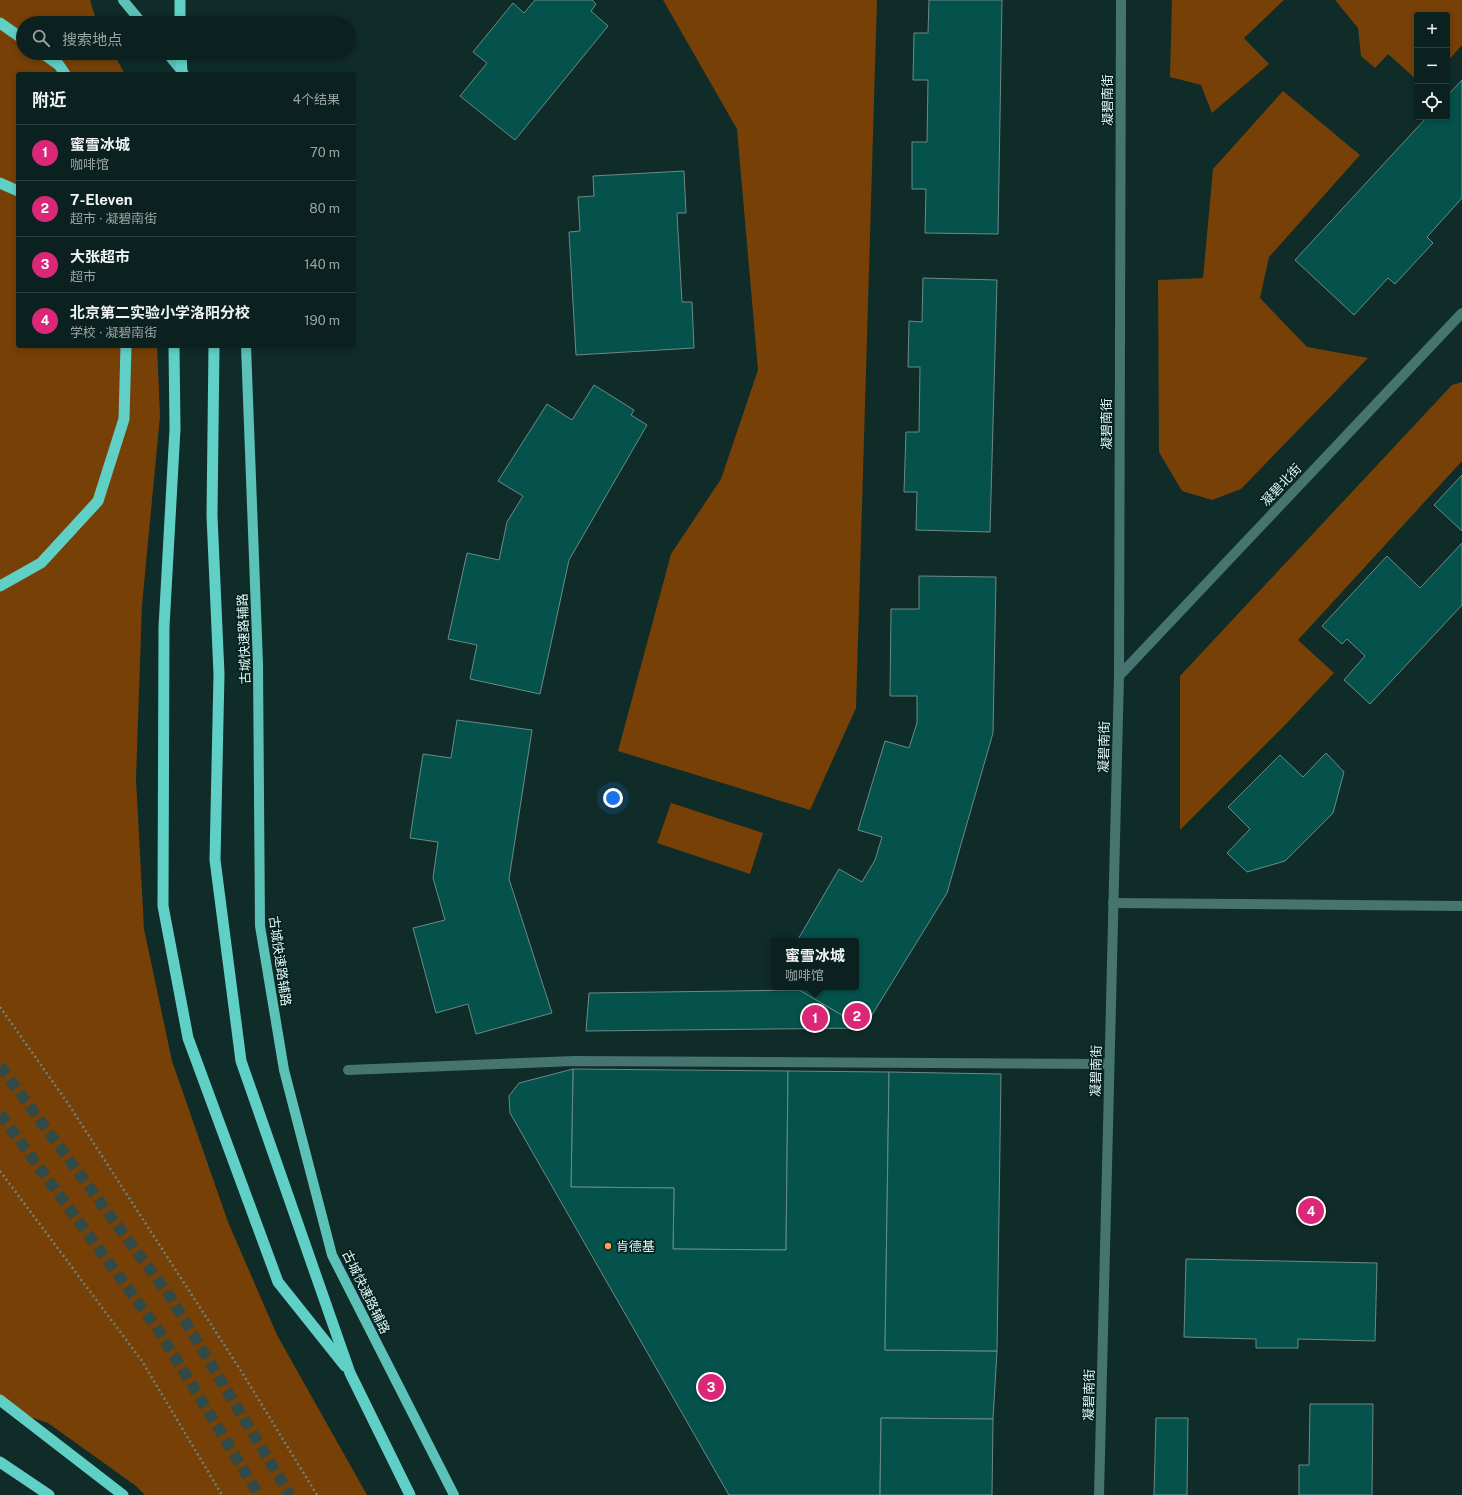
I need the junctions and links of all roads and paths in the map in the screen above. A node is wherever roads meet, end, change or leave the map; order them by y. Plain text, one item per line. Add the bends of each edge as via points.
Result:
1 (123, 0) edge
2 (180, 0) edge
3 (1121, 0) edge
4 (136, 16) edge
5 (180, 16) edge
6 (0, 23) edge
7 (16, 35) edge
8 (52, 60) edge
9 (172, 60) edge
10 (182, 60) edge
11 (64, 72) edge
12 (181, 72) edge
13 (183, 72) edge
14 (0, 183) edge
15 (16, 190) edge
16 (1462, 313) edge
17 (126, 348) edge
18 (174, 348) edge
19 (214, 348) edge
20 (246, 348) edge
21 (0, 586) edge
22 (1119, 676) junction
23 (1113, 903) junction
24 (1462, 906) edge
25 (0, 1007) edge
26 (1110, 1064) junction
27 (348, 1070) dead end
28 (0, 1170) edge
29 (350, 1373) junction
30 (0, 1400) edge
31 (0, 1462) edge
32 (49, 1495) edge
33 (123, 1495) edge
34 (222, 1495) edge
35 (317, 1495) edge
36 (410, 1495) edge
37 (454, 1495) edge
38 (1099, 1495) edge

1 - 4 main road
2 - 5 highway
3 - 22 street, 凝碧南街
6 - 7 highway
8 - 11 highway
9 - 12 main road
10 - 13 highway
14 - 15 highway
16 - 22 street, 凝碧北街
17 - 21 highway via 124,419 98,501 41,563
18 - 29 highway via 175,429 164,627 163,906 188,1038 278,1282
19 - 29 highway via 212,516 219,674 214,860 241,1061
20 - 37 main road, 古城快速路辅路 via 258,664 260,926 284,1070 332,1255
22 - 23 street, 凝碧南街
23 - 24 street
23 - 26 street, 凝碧南街
25 - 35 path via 67,1102 243,1374
26 - 27 street via 574,1061
26 - 38 street, 凝碧南街
28 - 34 path via 142,1361
29 - 36 highway
30 - 33 highway
31 - 32 highway

